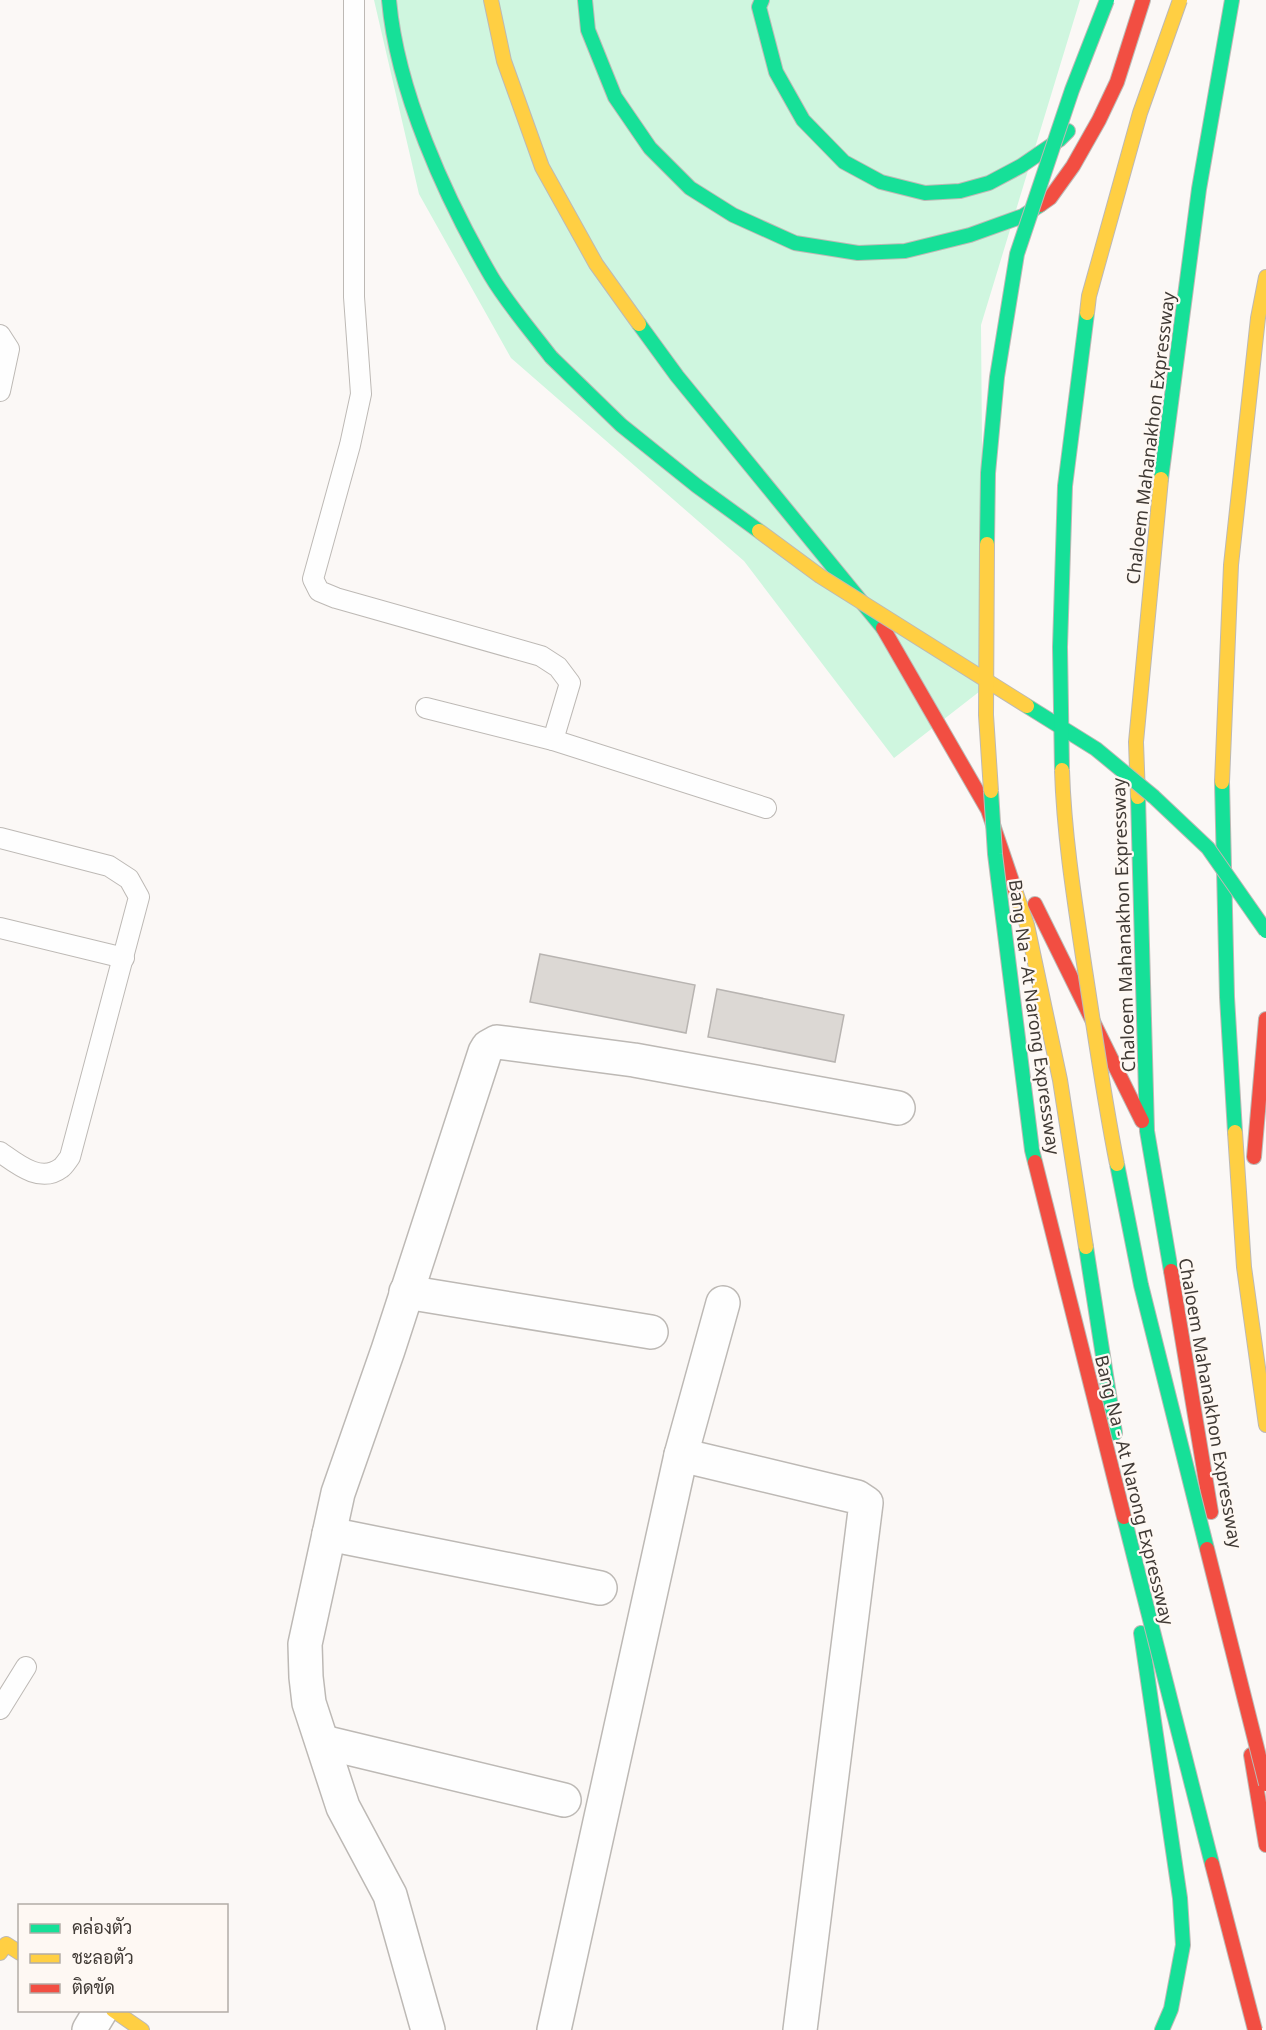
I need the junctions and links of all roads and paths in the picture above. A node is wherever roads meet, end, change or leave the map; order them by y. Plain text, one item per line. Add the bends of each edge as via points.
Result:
1 (354, 0) edge
2 (389, 0) edge
3 (491, 0) edge
4 (585, 0) edge
5 (762, 0) edge
6 (1107, 0) edge
7 (1143, 0) edge
8 (1180, 0) edge
9 (1232, 0) edge
10 (1117, 82) junction
11 (1092, 107) dead end
12 (1076, 123) dead end
13 (1266, 277) edge
14 (0, 335) edge
15 (0, 391) edge
16 (426, 708) dead end
17 (553, 740) junction
18 (766, 808) dead end
19 (988, 810) junction
20 (0, 838) edge
21 (0, 928) edge
22 (1266, 931) edge
23 (124, 958) junction
24 (1266, 1018) edge
25 (898, 1107) dead end
26 (1147, 1131) junction
27 (0, 1152) edge
28 (1244, 1267) junction
29 (406, 1292) junction
30 (723, 1303) dead end
31 (651, 1332) dead end
32 (1266, 1425) edge
33 (681, 1455) junction
34 (329, 1534) junction
35 (600, 1588) dead end
36 (26, 1667) dead end
37 (0, 1709) edge
38 (323, 1742) junction
39 (1266, 1784) edge
40 (564, 1800) dead end
41 (1266, 1845) edge
42 (100, 2012) edge
43 (115, 2012) edge
44 (89, 2030) edge
45 (142, 2030) edge
46 (428, 2030) edge
47 (554, 2030) edge
48 (800, 2030) edge
49 (1162, 2030) edge
50 (1255, 2030) edge

1 - 17 lane via 354,297 361,394 313,579 320,591 336,598 542,656 558,667 570,683
2 - 22 main road, bridge via 413,110 447,190 492,278 551,357 621,424 697,486 820,576 1096,749 1154,796 1208,848
3 - 19 main road via 504,61 542,167 597,264 678,376 882,627
4 - 10 main road via 588,30 615,97 650,148 690,188 733,215 795,243 858,253 905,251 970,236 1023,216 1050,198 1073,166
5 - 12 main road via 759,7 776,72 802,120 844,162 881,182 925,194 989,183 1059,140
6 - 50 main road, Bang Na - At Narong Expressway, bridge via 1017,254 997,377 988,473 986,579 986,715 995,854 1032,1150
7 - 10 main road
8 - 39 main road, bridge via 1140,113 1089,296 1065,486 1060,647 1063,795 1077,920 1106,1109 1141,1286
9 - 26 main road, Chaloem Mahanakhon Expressway via 1199,189 1163,459 1136,742
10 - 11 main road
13 - 28 main road via 1231,565 1222,765 1227,997
14 - 15 lane via 9,349
16 - 17 lane
17 - 18 lane
19 - 26 main road
19 - 49 main road via 1027,926 1060,1080 1112,1412 1180,1898 1183,1946 1171,2009
20 - 23 lane via 109,866 129,879 139,897
21 - 23 lane
23 - 27 lane via 70,1157 60,1169 44,1174 26,1170
24 - 28 main road
25 - 29 street via 634,1060 497,1042 485,1052 474,1082
26 - 41 main road, Chaloem Mahanakhon Expressway
28 - 32 main road
29 - 31 street
29 - 34 street via 338,1493
30 - 33 street
33 - 47 street
33 - 48 street via 857,1497 866,1503
34 - 35 street
34 - 38 street via 305,1644 309,1702
36 - 37 lane
38 - 40 street
38 - 46 street via 343,1807 390,1895
42 - 44 street
43 - 45 main road

